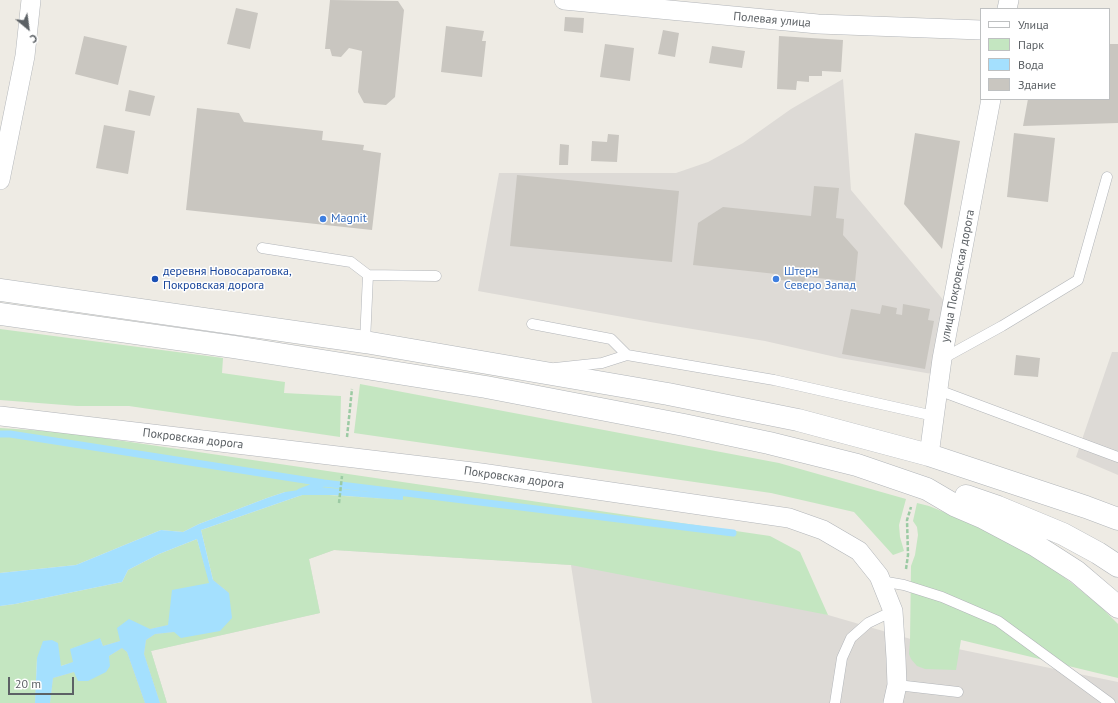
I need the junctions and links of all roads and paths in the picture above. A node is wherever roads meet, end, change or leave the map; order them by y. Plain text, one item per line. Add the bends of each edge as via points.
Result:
1 (31, 0) edge
2 (564, 0) edge
3 (619, 3) edge
4 (980, 30) edge
5 (991, 100) edge
6 (1107, 177) dead end
7 (0, 180) edge
8 (262, 248) dead end
9 (368, 275) junction
10 (436, 276) dead end
11 (0, 290) edge
12 (0, 314) edge
13 (532, 324) dead end
14 (365, 342) junction
15 (627, 355) junction
16 (942, 359) junction
17 (536, 371) junction
18 (352, 386) dead end
19 (938, 390) junction
20 (0, 416) edge
21 (934, 416) junction
22 (929, 455) junction
23 (345, 457) junction
24 (1118, 457) edge
25 (342, 475) dead end
26 (927, 489) junction
27 (339, 503) dead end
28 (1086, 507) junction
29 (1118, 519) edge
30 (1118, 532) edge
31 (1118, 566) edge
32 (881, 581) junction
33 (1118, 606) edge
34 (893, 611) junction
35 (958, 692) dead end
36 (895, 694) edge
37 (834, 703) edge
38 (1110, 703) edge

1 - 7 street via 25,56
2 - 3 street, Полевая улица
3 - 4 street, Полевая улица via 818,24
5 - 16 street, улица Покровская дорога
6 - 16 lane via 1078,280
8 - 9 lane via 351,262
9 - 10 lane
9 - 14 lane
11 - 14 main road
12 - 26 main road via 234,347 486,387 769,443 857,465
13 - 15 lane via 611,338
14 - 17 main road
15 - 17 lane via 602,363
15 - 21 lane via 774,380
16 - 19 street, улица Покровская дорога
17 - 22 main road via 798,420
18 - 23 path
19 - 21 street, улица Покровская дорога
19 - 24 lane
20 - 23 street, Покровская дорога
21 - 22 street, улица Покровская дорога
22 - 28 main road
23 - 32 street, Покровская дорога via 481,473 789,518 823,530 859,551
25 - 27 path
26 - 31 main road via 964,495 998,507 1063,534
26 - 33 main road via 1035,545 1077,572
28 - 29 main road
28 - 30 main road
32 - 34 street, Покровская дорога
32 - 38 lane via 942,597 998,621
34 - 36 street, Покровская дорога
34 - 37 lane via 868,623 851,638 842,658
35 - 36 lane

